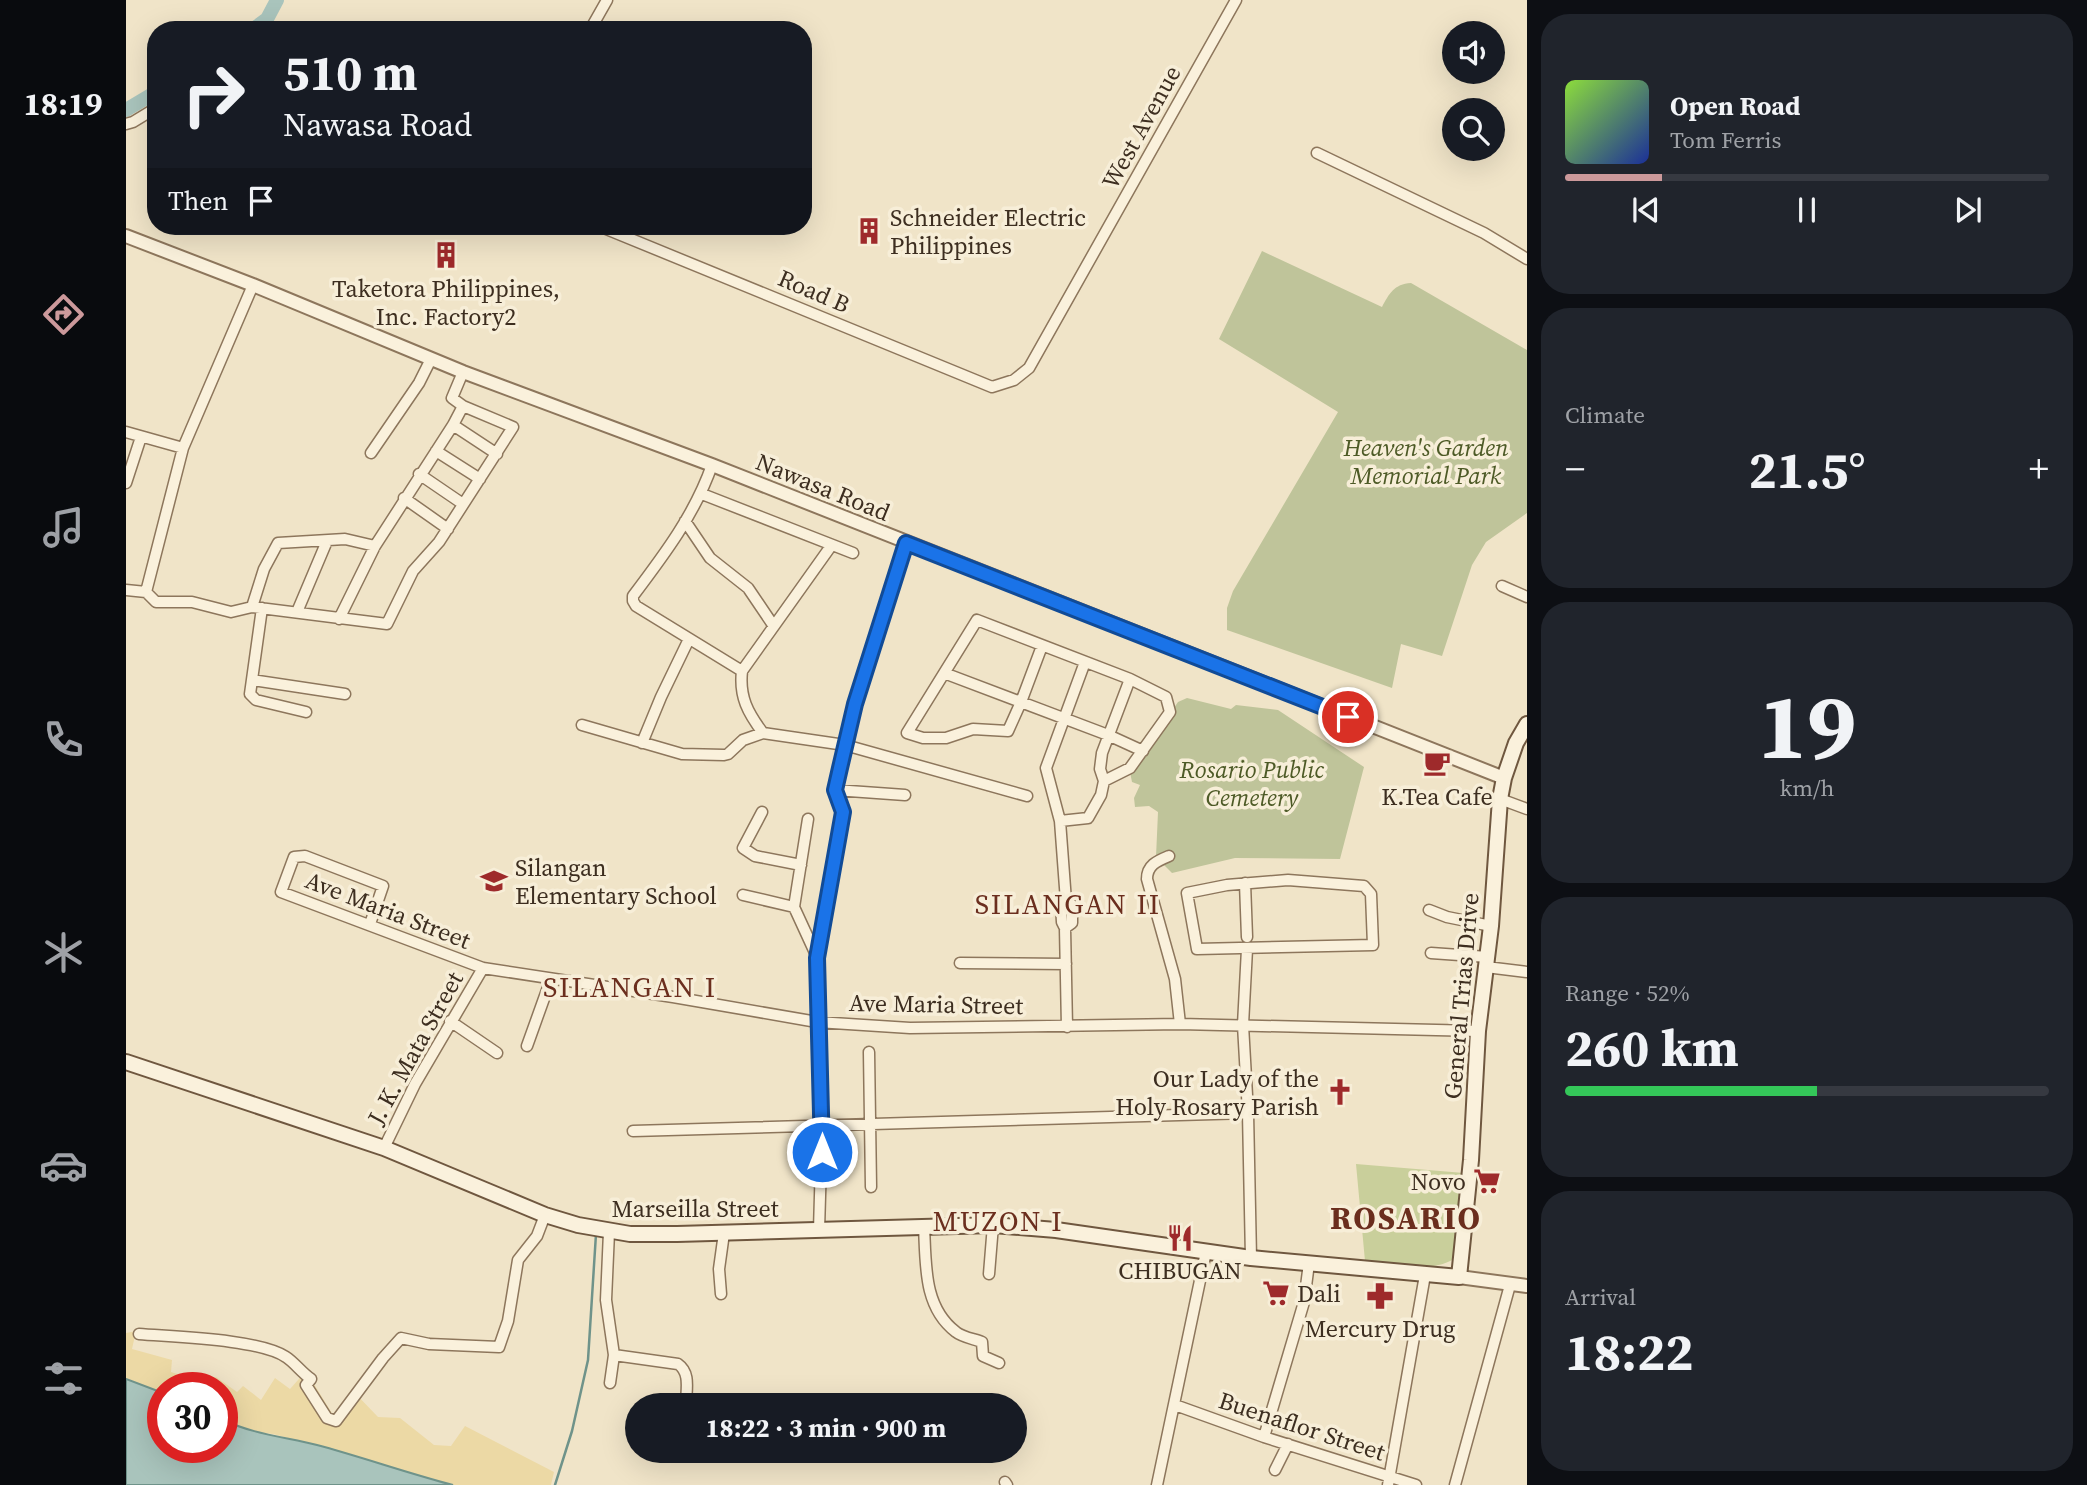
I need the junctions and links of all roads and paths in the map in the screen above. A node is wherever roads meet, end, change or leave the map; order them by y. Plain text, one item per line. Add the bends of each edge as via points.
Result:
1 (607, 0) edge
2 (1236, 0) edge
3 (595, 21) edge
4 (147, 113) edge
5 (126, 124) edge
6 (1317, 153) dead end
7 (620, 235) edge
8 (126, 236) edge
9 (1527, 259) edge
10 (253, 285) junction
11 (431, 359) junction
12 (463, 372) junction
13 (1014, 380) joint
14 (463, 406) junction
15 (453, 425) junction
16 (126, 432) edge
17 (141, 437) junction
18 (183, 448) junction
19 (436, 451) junction
20 (372, 453) dead end
21 (497, 454) junction
22 (712, 465) junction
23 (419, 474) junction
24 (480, 479) junction
25 (126, 483) edge
26 (702, 494) junction
27 (404, 498) junction
28 (463, 504) junction
29 (685, 521) junction
30 (448, 529) junction
31 (327, 541) junction
32 (906, 543) junction
33 (375, 546) junction
34 (831, 546) junction
35 (853, 553) dead end
36 (1502, 586) dead end
37 (126, 590) edge
38 (146, 592) junction
39 (1527, 597) edge
40 (257, 607) junction
41 (297, 612) junction
42 (339, 619) junction
43 (774, 625) junction
44 (689, 639) junction
45 (1042, 646) junction
46 (1085, 662) junction
47 (742, 671) junction
48 (944, 673) junction
49 (252, 680) junction
50 (1129, 680) junction
51 (345, 694) dead end
52 (1021, 702) junction
53 (306, 712) dead end
54 (1064, 719) junction
55 (1527, 724) edge
56 (582, 725) dead end
57 (763, 733) junction
58 (1108, 735) junction
59 (642, 743) junction
60 (845, 745) junction
61 (1143, 751) junction
62 (1504, 778) junction
63 (1104, 781) junction
64 (835, 790) junction
65 (905, 795) dead end
66 (1027, 796) dead end
67 (1500, 799) junction
68 (1527, 809) edge
69 (762, 812) dead end
70 (808, 820) dead end
71 (1060, 821) junction
72 (1169, 856) dead end
73 (801, 865) junction
74 (1245, 883) junction
75 (743, 895) dead end
76 (794, 908) junction
77 (1429, 910) dead end
78 (370, 924) junction
79 (1491, 926) junction
80 (1247, 937) dead end
81 (1247, 949) junction
82 (1431, 953) dead end
83 (817, 958) junction
84 (1487, 962) junction
85 (960, 963) dead end
86 (1066, 964) junction
87 (483, 968) junction
88 (1527, 972) edge
89 (551, 979) junction
90 (450, 1021) junction
91 (817, 1022) junction
92 (1180, 1024) junction
93 (1243, 1025) junction
94 (1067, 1027) junction
95 (1478, 1031) junction
96 (527, 1046) dead end
97 (869, 1052) dead end
98 (497, 1053) dead end
99 (126, 1062) edge
100 (1248, 1113) junction
101 (870, 1125) junction
102 (822, 1127) junction
103 (634, 1131) dead end
104 (384, 1148) junction
105 (871, 1187) dead end
106 (545, 1215) junction
107 (993, 1225) junction
108 (924, 1226) junction
109 (819, 1230) junction
110 (609, 1232) junction
111 (724, 1233) junction
112 (1206, 1252) junction
113 (1251, 1258) junction
114 (1309, 1263) junction
115 (989, 1274) dead end
116 (1425, 1275) junction
117 (1459, 1277) junction
118 (1510, 1285) junction
119 (1527, 1286) edge
120 (721, 1294) dead end
121 (139, 1334) dead end
122 (614, 1355) junction
123 (999, 1363) dead end
124 (610, 1383) dead end
125 (686, 1393) edge
126 (1175, 1405) junction
127 (1264, 1437) junction
128 (1288, 1444) junction
129 (1275, 1470) dead end
130 (1389, 1481) edge
131 (1157, 1485) edge
132 (1416, 1485) edge
133 (1455, 1485) edge

1 - 3 street
2 - 13 street, West Avenue via 1029,368
4 - 5 street
6 - 9 street via 1484,233
7 - 13 street, Road B via 992,387
8 - 10 street, Nawasa Road
10 - 11 street, Nawasa Road
10 - 18 street
11 - 12 street, Nawasa Road
11 - 20 street
12 - 14 street via 452,398
12 - 22 street, Nawasa Road
14 - 15 street
14 - 21 street via 513,427
15 - 19 street
15 - 21 street
16 - 17 street
17 - 18 street
17 - 25 street
18 - 38 street
19 - 23 street
19 - 24 street
21 - 24 street
22 - 26 street
22 - 32 street, Nawasa Road
23 - 27 street
23 - 28 street
24 - 28 street
26 - 29 street
26 - 34 street
27 - 30 street
27 - 33 street
28 - 30 street
29 - 43 street via 710,558 748,588
29 - 44 street via 633,598 636,606
30 - 42 street via 413,571 387,624
31 - 33 street via 345,539
31 - 40 street via 278,543 264,569
31 - 41 street
32 - 60 street
32 - 62 street, Nawasa Road
33 - 42 street
34 - 35 street
34 - 43 street
36 - 39 street
37 - 38 street
38 - 40 street via 156,602 192,602 226,612
40 - 41 street
40 - 49 street
41 - 42 street
43 - 47 street
44 - 47 street
44 - 59 street
45 - 46 street
45 - 48 street via 977,620
45 - 52 street
46 - 50 street
46 - 54 street
47 - 57 street via 740,686 747,712
48 - 52 street
48 - 52 street via 907,733 912,736 946,738 973,729 1008,731
49 - 51 street
49 - 53 street via 252,698
50 - 58 street
50 - 61 street via 1166,697 1170,706
52 - 54 street
54 - 58 street
54 - 71 street via 1046,768
55 - 62 main road, General Trias Drive
56 - 59 street
57 - 59 street via 724,755 682,754
57 - 60 street
58 - 61 street
58 - 63 street via 1100,769
60 - 64 street
60 - 66 street
61 - 63 street via 1130,768
62 - 67 main road, General Trias Drive
63 - 71 street via 1088,818
64 - 65 street
64 - 83 street via 843,812
67 - 68 street
67 - 79 main road, General Trias Drive
69 - 73 street via 743,848 755,856
70 - 73 street
71 - 86 street
72 - 92 street via 1153,863 1147,879 1175,979
73 - 76 street
74 - 80 street
74 - 81 street via 1187,893 1197,949
74 - 81 street via 1288,880 1364,886 1371,894 1373,944
75 - 76 street
76 - 83 street
77 - 79 street
78 - 78 street, Ave Maria Street via 281,892 294,858 304,856 383,886
78 - 87 street, Ave Maria Street
79 - 84 main road, General Trias Drive
81 - 93 street
82 - 84 street
83 - 91 street
84 - 88 street
84 - 95 main road, General Trias Drive
85 - 86 street
86 - 94 street
87 - 89 street, Ave Maria Street
87 - 90 street, J. K. Mata Street
89 - 91 street, Ave Maria Street
89 - 96 street
90 - 98 street
90 - 104 street, J. K. Mata Street
91 - 94 street, Ave Maria Street via 910,1028
91 - 102 street
92 - 93 street, Ave Maria Street
92 - 94 street, Ave Maria Street
93 - 95 street, Ave Maria Street
93 - 100 street
95 - 117 main road, General Trias Drive
97 - 101 street
99 - 104 main road, Marseilla Street
100 - 101 street
100 - 113 street
101 - 102 street
101 - 105 street
102 - 103 street
102 - 109 street
104 - 106 main road, Marseilla Street
106 - 110 main road, Marseilla Street
106 - 121 street via 537,1236 518,1260 499,1347 401,1338 336,1421 327,1418 306,1385 311,1379 288,1357 266,1348
107 - 108 main road, Marseilla Street
107 - 112 main road, Marseilla Street
107 - 115 street
108 - 109 main road, Marseilla Street
108 - 123 street via 927,1276 935,1308 957,1334 982,1342 984,1356
109 - 111 main road, Marseilla Street
110 - 111 main road, Marseilla Street
110 - 122 street via 607,1300
111 - 120 street
112 - 113 main road, Marseilla Street
112 - 126 street
113 - 114 main road, Marseilla Street
114 - 116 main road, Marseilla Street
114 - 127 street via 1304,1302
116 - 117 main road, Marseilla Street
116 - 130 street
117 - 118 street
118 - 119 street
118 - 133 street
122 - 124 street
122 - 125 street via 678,1364 687,1374
126 - 127 street, Buenaflor Street
126 - 131 street
127 - 128 street, Buenaflor Street
128 - 129 street
128 - 130 street, Buenaflor Street
130 - 132 street, Buenaflor Street

